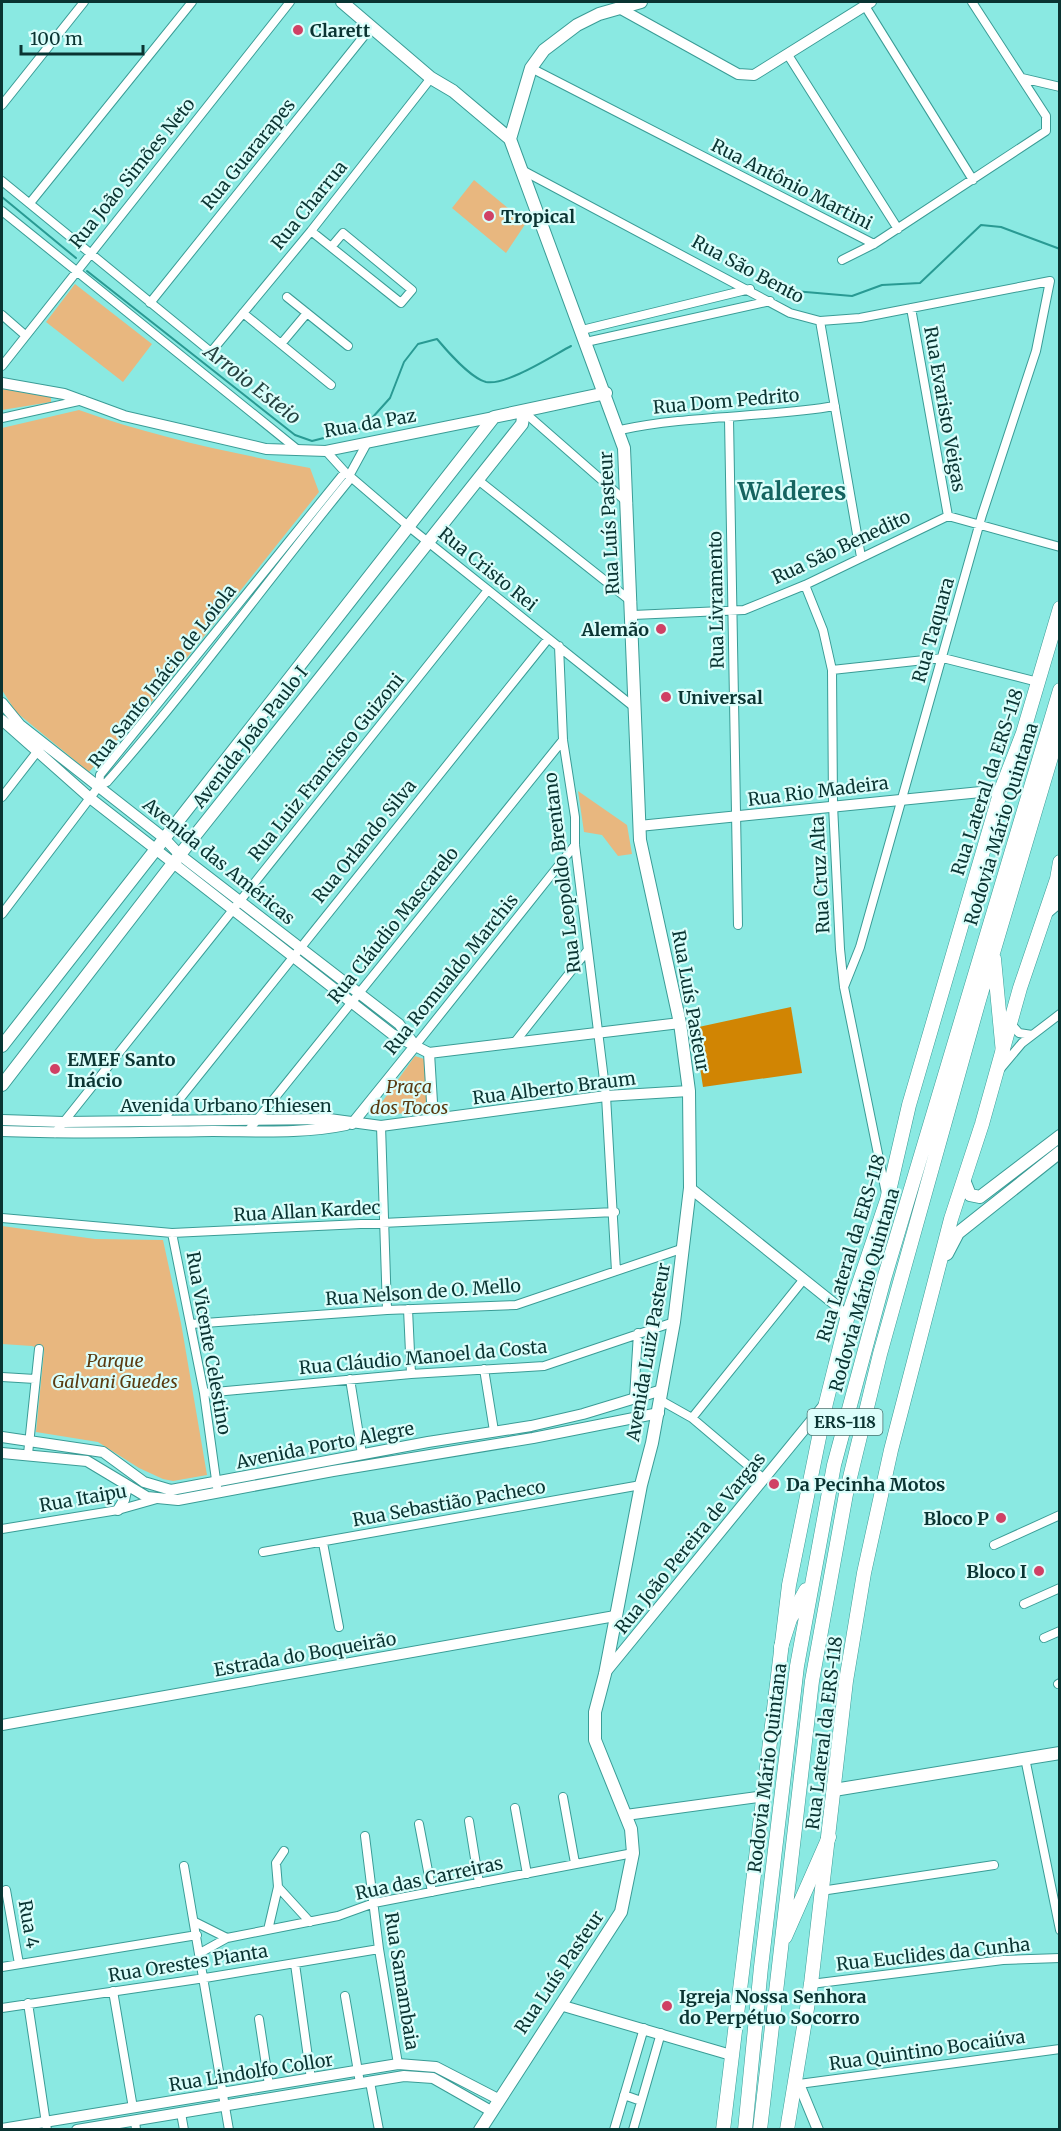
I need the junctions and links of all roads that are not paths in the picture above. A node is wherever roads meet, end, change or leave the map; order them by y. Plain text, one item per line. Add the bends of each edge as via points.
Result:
1 (84, 2) edge
2 (192, 2) edge
3 (290, 2) edge
4 (342, 2) edge
5 (638, 2) edge
6 (972, 2) edge
7 (868, 4) edge
8 (619, 8) junction
9 (372, 26) junction
10 (788, 55) junction
11 (531, 68) junction
12 (431, 78) junction
13 (1022, 78) junction
14 (1059, 87) edge
15 (2, 105) edge
16 (510, 139) junction
17 (520, 168) junction
18 (973, 180) junction
19 (2, 181) edge
20 (30, 203) junction
21 (2, 212) edge
22 (898, 229) junction
23 (311, 231) junction
24 (874, 244) junction
25 (332, 246) junction
26 (89, 253) junction
27 (842, 260) dead end
28 (76, 270) junction
29 (1050, 281) joint
30 (750, 289) junction
31 (287, 297) dead end
32 (770, 301) junction
33 (150, 303) junction
34 (910, 308) junction
35 (673, 309) junction
36 (243, 313) junction
37 (307, 314) junction
38 (2, 315) edge
39 (820, 321) junction
40 (676, 322) junction
41 (25, 335) junction
42 (584, 336) junction
43 (281, 344) junction
44 (348, 346) dead end
45 (2, 366) edge
46 (2, 383) edge
47 (331, 385) dead end
48 (606, 393) junction
49 (85, 400) junction
50 (835, 406) junction
51 (524, 412) junction
52 (494, 417) junction
53 (2, 418) edge
54 (729, 419) junction
55 (620, 430) junction
56 (367, 443) junction
57 (299, 451) junction
58 (326, 451) junction
59 (348, 475) junction
60 (478, 480) junction
61 (628, 503) junction
62 (948, 516) junction
63 (408, 526) junction
64 (979, 526) junction
65 (428, 542) junction
66 (1059, 547) edge
67 (861, 557) junction
68 (805, 585) junction
69 (488, 590) junction
70 (632, 602) junction
71 (1059, 608) edge
72 (733, 611) junction
73 (633, 615) junction
74 (548, 639) junction
75 (559, 646) junction
76 (943, 658) junction
77 (832, 670) junction
78 (1038, 682) junction
79 (1059, 690) edge
80 (2, 703) edge
81 (634, 707) junction
82 (2, 720) edge
83 (1059, 727) edge
84 (562, 740) junction
85 (43, 742) junction
86 (37, 753) junction
87 (99, 786) junction
88 (1001, 790) junction
89 (2, 797) edge
90 (90, 798) junction
91 (901, 798) junction
92 (833, 805) junction
93 (737, 817) junction
94 (639, 826) junction
95 (160, 843) junction
96 (575, 845) junction
97 (177, 858) junction
98 (1059, 862) edge
99 (1058, 880) edge
100 (1059, 902) edge
101 (237, 906) junction
102 (2, 914) edge
103 (1046, 914) junction
104 (738, 925) dead end
105 (300, 946) junction
106 (860, 947) junction
107 (840, 949) junction
108 (587, 951) junction
109 (994, 952) junction
110 (292, 956) junction
111 (844, 987) junction
112 (359, 992) junction
113 (351, 1002) junction
114 (1059, 1014) edge
115 (680, 1023) junction
116 (1011, 1024) junction
117 (599, 1032) junction
118 (1032, 1035) junction
119 (515, 1042) junction
120 (2, 1046) edge
121 (415, 1046) junction
122 (429, 1053) junction
123 (1003, 1053) junction
124 (997, 1073) junction
125 (2, 1085) edge
126 (689, 1091) junction
127 (606, 1096) junction
128 (433, 1119) junction
129 (2, 1120) edge
130 (257, 1120) junction
131 (162, 1121) junction
132 (64, 1122) junction
133 (352, 1124) junction
134 (381, 1126) junction
135 (2, 1131) edge
136 (248, 1131) junction
137 (55, 1133) junction
138 (1059, 1136) edge
139 (1059, 1152) edge
140 (879, 1164) junction
141 (894, 1169) junction
142 (964, 1180) junction
143 (690, 1188) junction
144 (976, 1198) junction
145 (887, 1200) junction
146 (615, 1212) junction
147 (984, 1213) junction
148 (2, 1218) edge
149 (384, 1223) junction
150 (172, 1233) junction
151 (684, 1248) junction
152 (616, 1271) junction
153 (804, 1279) junction
154 (933, 1292) junction
155 (852, 1302) junction
156 (837, 1306) junction
157 (408, 1309) junction
158 (387, 1310) junction
159 (847, 1319) junction
160 (674, 1322) junction
161 (191, 1324) junction
162 (638, 1333) junction
163 (39, 1349) dead end
164 (484, 1369) junction
165 (411, 1374) junction
166 (2, 1377) edge
167 (35, 1379) junction
168 (350, 1379) junction
169 (204, 1393) junction
170 (661, 1395) junction
171 (634, 1398) junction
172 (826, 1402) junction
173 (658, 1413) junction
174 (692, 1418) junction
175 (531, 1426) junction
176 (494, 1431) junction
177 (802, 1432) junction
178 (2, 1437) edge
179 (533, 1438) junction
180 (30, 1440) junction
181 (429, 1442) junction
182 (818, 1442) junction
183 (2, 1453) edge
184 (28, 1454) junction
185 (362, 1454) junction
186 (432, 1454) junction
187 (332, 1465) junction
188 (764, 1479) junction
189 (122, 1482) junction
190 (641, 1485) junction
191 (218, 1488) junction
192 (160, 1494) junction
193 (118, 1510) junction
194 (1059, 1515) edge
195 (2, 1529) edge
196 (323, 1543) junction
197 (994, 1545) dead end
198 (263, 1552) dead end
199 (811, 1580) junction
200 (1059, 1588) edge
201 (1024, 1604) dead end
202 (615, 1616) junction
203 (339, 1627) dead end
204 (1059, 1631) edge
205 (1044, 1638) dead end
206 (781, 1647) junction
207 (605, 1674) junction
208 (2, 1725) edge
209 (1059, 1753) edge
210 (1025, 1758) junction
211 (834, 1790) junction
212 (765, 1796) junction
213 (563, 1797) dead end
214 (515, 1808) dead end
215 (626, 1815) junction
216 (469, 1821) dead end
217 (419, 1824) dead end
218 (365, 1836) dead end
219 (829, 1837) junction
220 (284, 1851) dead end
221 (633, 1852) junction
222 (575, 1863) junction
223 (184, 1866) dead end
224 (994, 1866) dead end
225 (527, 1874) junction
226 (479, 1883) junction
227 (278, 1887) junction
228 (6, 1890) dead end
229 (821, 1891) junction
230 (432, 1892) junction
231 (374, 1903) junction
232 (5, 1910) edge
233 (195, 1922) junction
234 (310, 1922) junction
235 (1059, 1929) edge
236 (268, 1930) junction
237 (197, 1935) junction
238 (227, 1938) junction
239 (379, 1949) junction
240 (200, 1953) junction
241 (778, 1953) junction
242 (1059, 1958) edge
243 (19, 1964) junction
244 (295, 1964) junction
245 (2, 1967) edge
246 (205, 1978) junction
247 (811, 1984) junction
248 (113, 1992) junction
249 (345, 1996) dead end
250 (28, 2003) junction
251 (560, 2006) junction
252 (2, 2008) edge
253 (259, 2019) dead end
254 (644, 2028) junction
255 (661, 2034) junction
256 (1059, 2049) edge
257 (731, 2055) junction
258 (398, 2064) junction
259 (356, 2071) junction
260 (311, 2079) junction
261 (365, 2083) junction
262 (796, 2083) junction
263 (269, 2085) junction
264 (223, 2093) junction
265 (624, 2095) junction
266 (498, 2099) junction
267 (641, 2101) junction
268 (226, 2105) junction
269 (133, 2108) junction
270 (181, 2113) junction
271 (487, 2123) edge
272 (136, 2125) edge
273 (47, 2126) edge
274 (91, 2128) edge
275 (2, 2129) edge
276 (77, 2130) edge
277 (184, 2130) edge
278 (230, 2130) edge
279 (379, 2130) edge
280 (614, 2130) edge
281 (633, 2130) edge
282 (723, 2130) edge
283 (744, 2130) edge
284 (760, 2130) edge
285 (787, 2130) edge
286 (818, 2130) edge

1 - 15 street
2 - 20 street
3 - 26 street, Rua João Simões Neto
4 - 9 main road
5 - 8 main road
6 - 13 street
7 - 10 street
7 - 18 street
8 - 10 street via 738,74 754,75
8 - 11 main road via 559,37
9 - 12 main road
9 - 33 street, Rua Guararapes
10 - 22 street
11 - 16 main road
11 - 24 street, Rua Antônio Martini
12 - 16 main road via 453,91
12 - 23 street, Rua Charrua
13 - 14 street
13 - 18 street, Rua Antônio Martini via 1046,116 1046,131
16 - 17 main road, Rua Luís Pasteur
17 - 30 street, Rua São Bento
17 - 42 main road, Rua Luís Pasteur
18 - 22 street, Rua Antônio Martini
19 - 20 street
20 - 26 street
21 - 28 street
22 - 24 street, Rua Antônio Martini
23 - 25 street
23 - 36 street, Rua Charrua
24 - 27 street
25 - 25 street via 343,232 412,290 401,303
26 - 28 street, Rua João Simões Neto
26 - 33 street
28 - 41 street, Rua João Simões Neto
28 - 57 street
29 - 34 street, Rua São Bento
29 - 64 street, Rua Taquara via 1036,351
30 - 32 street, Rua São Bento
30 - 35 street
31 - 37 street
32 - 39 street, Rua São Bento via 790,313
32 - 40 street
33 - 36 street, Rua Charrua via 211,352
34 - 39 street, Rua São Bento
34 - 62 street, Rua Evaristo Veigas
35 - 40 street
35 - 42 street
36 - 43 street
37 - 43 street
37 - 44 street
38 - 41 street
39 - 50 street
40 - 42 street
41 - 45 street, Rua João Simões Neto
42 - 48 main road, Rua Luís Pasteur
43 - 47 street
46 - 49 street, Rua da Paz
48 - 51 main road, Rua da Paz
48 - 55 main road, Rua Luís Pasteur
49 - 53 street
49 - 57 street, Rua da Paz via 124,416 266,449
50 - 54 street, Rua Dom Pedrito
50 - 67 street
51 - 52 main road, Rua da Paz
51 - 60 main road, Avenida João Paulo I via 522,424
51 - 61 street
52 - 56 street, Rua da Paz
52 - 63 main road, Avenida João Paulo I
54 - 55 street, Rua Dom Pedrito via 653,423
54 - 72 street, Rua Livramento
55 - 61 main road, Rua Luís Pasteur
56 - 58 street, Rua da Paz
56 - 59 street, Rua Santo Inácio de Loiola
57 - 58 street, Rua da Paz
58 - 59 street, Rua Cristo Rei
59 - 63 street, Rua Cristo Rei
59 - 87 street, Rua Santo Inácio de Loiola via 166,714 107,782
60 - 65 main road, Avenida João Paulo I
60 - 70 street
61 - 70 main road, Rua Luís Pasteur
62 - 64 street
62 - 67 street, Rua São Benedito
63 - 65 street, Rua Cristo Rei
63 - 95 main road, Avenida João Paulo I
64 - 66 street
64 - 76 street, Rua Taquara
65 - 69 street, Rua Cristo Rei
65 - 97 main road, Avenida João Paulo I
67 - 68 street, Rua São Benedito
68 - 72 street, Rua São Benedito
68 - 77 street, Rua Cruz Alta via 823,630
69 - 74 street, Rua Cristo Rei
69 - 101 street, Rua Luiz Francisco Guizoni
70 - 73 main road, Rua Luís Pasteur
71 - 78 main road, Rua Lateral da ERS-118
72 - 73 street, Rua São Benedito
72 - 93 street, Rua Livramento
73 - 81 main road, Rua Luís Pasteur
74 - 75 street, Rua Cristo Rei
74 - 105 street, Rua Orlando Silva
75 - 81 street, Rua Cristo Rei
75 - 84 street, Rua Leopoldo Brentano
76 - 77 street
76 - 78 street
76 - 91 street, Rua Taquara
77 - 92 street, Rua Cruz Alta
78 - 88 main road, Rua Lateral da ERS-118
79 - 199 main road, Rodovia Mário Quintana / ERS-118 via 860,1365 834,1465
80 - 85 street, Avenida das Américas via 20,725
81 - 94 main road, Rua Luís Pasteur
82 - 86 street, Avenida das Américas
83 - 109 main road, Rodovia Mário Quintana / ERS-118
84 - 96 street, Rua Leopoldo Brentano via 576,817
84 - 112 street, Rua Cláudio Mascarelo
85 - 86 street
85 - 87 street, Avenida das Américas
86 - 89 street
86 - 90 street, Avenida das Américas
87 - 90 street, Rua Santo Inácio de Loiola
87 - 95 street, Avenida das Américas
88 - 91 street, Rua Rio Madeira
88 - 141 main road, Rua Lateral da ERS-118
90 - 95 street, Avenida das Américas
90 - 102 street, Rua Santo Inácio de Loiola
91 - 92 street, Rua Rio Madeira
91 - 106 street, Rua Taquara
92 - 93 street, Rua Rio Madeira
92 - 107 street, Rua Cruz Alta
93 - 94 street, Rua Rio Madeira
93 - 104 street, Rua Livramento
94 - 115 main road, Rua Luís Pasteur
95 - 97 street, Avenida das Américas
95 - 120 main road, Avenida João Paulo I
96 - 108 street, Rua Leopoldo Brentano
96 - 121 street, Rua Romualdo Marchis
97 - 101 street, Avenida das Américas
97 - 125 main road, Avenida João Paulo I
98 - 99 main road, Rua Lateral da ERS-118
99 - 103 main road, Rua Lateral da ERS-118
100 - 103 street
101 - 105 street, Avenida das Américas
101 - 110 street, Avenida das Américas
101 - 132 street, Rua Luiz Francisco Guizoni
103 - 116 main road, Rua Lateral da ERS-118
105 - 110 street, Rua Orlando Silva
105 - 112 street, Avenida das Américas
106 - 107 street
106 - 111 street, Rua Taquara
107 - 111 street, Rua Cruz Alta
108 - 117 street, Rua Leopoldo Brentano
108 - 119 street
109 - 123 main road
109 - 241 main road, Rodovia Mário Quintana / ERS-118 via 880,1354 846,1494 812,1681
110 - 113 street, Avenida das Américas
110 - 131 street, Rua Orlando Silva
111 - 140 street, Rua Cruz Alta
112 - 113 street, Rua Cláudio Mascarelo
112 - 121 street, Avenida das Américas via 399,1024
113 - 121 street, Avenida das Américas via 392,1034
113 - 130 street, Rua Cláudio Mascarelo
114 - 118 street
115 - 117 street
115 - 126 main road, Rua Luís Pasteur
116 - 118 street via 1019,1033
116 - 123 main road, Rua Lateral da ERS-118
117 - 119 street
117 - 127 street, Rua Leopoldo Brentano
118 - 124 street via 1012,1052
119 - 122 street
121 - 122 street, Avenida das Américas
121 - 133 street, Rua Romualdo Marchis
122 - 128 street
123 - 124 main road, Rua Lateral da ERS-118
124 - 142 main road, Rua Lateral da ERS-118
126 - 127 street, Rua Alberto Braum
126 - 143 main road, Avenida Luiz Pasteur
127 - 128 street, Rua Alberto Braum
127 - 146 street, Rua Leopoldo Brentano
128 - 134 street, Rua Alberto Braum
129 - 132 street, Avenida Urbano Thiesen
130 - 131 street, Avenida Urbano Thiesen
130 - 133 street, Avenida Urbano Thiesen via 328,1119
130 - 136 street, Rua Cláudio Mascarelo
131 - 132 street, Avenida Urbano Thiesen
132 - 137 street, Rua Luiz Francisco Guizoni
133 - 134 street, Rua Alberto Braum
133 - 136 street, Avenida Urbano Thiesen via 328,1129
134 - 149 street
135 - 137 street, Avenida Urbano Thiesen
136 - 137 street, Avenida Urbano Thiesen
138 - 144 main road
139 - 147 main road
140 - 141 street
140 - 145 street, Rua Cruz Alta
141 - 145 main road, Rua Lateral da ERS-118
142 - 144 main road via 970,1195
142 - 154 main road, Rua Lateral da ERS-118
143 - 151 main road, Avenida Luiz Pasteur
143 - 153 street
144 - 147 main road via 975,1207
145 - 155 main road, Rua Lateral da ERS-118
146 - 149 street, Rua Allan Kardec
146 - 152 street, Rua Leopoldo Brentano
147 - 154 main road via 951,1242
148 - 150 street, Rua Allan Kardec
149 - 150 street, Rua Allan Kardec
149 - 158 street
150 - 161 street, Rua Vicente Celestino
151 - 152 street, Rua Nelson de O. Mello
151 - 160 main road, Avenida Luiz Pasteur
152 - 157 street, Rua Nelson de O. Mello via 516,1305
153 - 156 street
153 - 174 street
154 - 211 main road, Rua Lateral da ERS-118 via 864,1572
155 - 156 street
155 - 159 main road, Rua Lateral da ERS-118
156 - 159 street
157 - 158 street, Rua Nelson de O. Mello
157 - 165 street
158 - 161 street, Rua Nelson de O. Mello
159 - 172 main road, Rua Lateral da ERS-118
160 - 162 street, Rua Cláudio Manoel da Costa
160 - 170 main road, Avenida Luiz Pasteur
161 - 169 street, Rua Vicente Celestino
162 - 164 street, Rua Cláudio Manoel da Costa via 544,1366
162 - 171 street
163 - 167 street
164 - 165 street, Rua Cláudio Manoel da Costa
164 - 176 street
165 - 168 street, Rua Cláudio Manoel da Costa
166 - 167 street
167 - 180 street
168 - 169 street, Rua Cláudio Manoel da Costa
168 - 185 street
169 - 191 street, Rua Vicente Celestino
170 - 171 street, Avenida Porto Alegre
170 - 173 main road, Avenida Luiz Pasteur
170 - 174 street
171 - 175 street, Avenida Porto Alegre
172 - 177 street, Rua João Pereira de Vargas
172 - 182 main road, Rua Lateral da ERS-118
173 - 179 street, Avenida Porto Alegre
173 - 190 main road, Avenida Luiz Pasteur
174 - 188 street
175 - 176 street, Avenida Porto Alegre
175 - 179 street
176 - 181 street, Avenida Porto Alegre
177 - 182 street
177 - 188 street, Rua João Pereira de Vargas
178 - 180 street
179 - 186 street, Avenida Porto Alegre
180 - 184 street
180 - 192 street via 103,1452
181 - 185 street, Avenida Porto Alegre
181 - 186 street
182 - 206 main road, Rua Lateral da ERS-118 via 789,1585
183 - 184 street, Avenida Porto Alegre
184 - 189 street, Avenida Porto Alegre via 87,1461
185 - 187 street, Avenida Porto Alegre
186 - 187 street, Avenida Porto Alegre
187 - 191 street, Avenida Porto Alegre
188 - 207 street, Rua João Pereira de Vargas
189 - 192 street, Avenida Porto Alegre via 147,1497
189 - 193 street via 127,1486
190 - 196 street, Rua Sebastião Pacheco
190 - 202 main road, Avenida Luiz Pasteur
191 - 192 street, Avenida Porto Alegre
192 - 193 street, Rua Itaipu
193 - 195 street, Rua Itaipu
194 - 197 street
196 - 198 street, Rua Sebastião Pacheco
196 - 203 street
199 - 206 main road via 790,1619
199 - 283 main road, Rodovia Mário Quintana / ERS-118 via 780,1800
200 - 201 street
202 - 207 main road, Rua Luís Pasteur
202 - 208 street, Estrada do Boqueirão
204 - 205 street
206 - 212 main road, Rua Lateral da ERS-118
207 - 215 main road, Rua Luís Pasteur via 596,1705 595,1740
209 - 210 main road
210 - 211 main road
210 - 235 street
211 - 219 main road, Rua Lateral da ERS-118
212 - 215 street
212 - 257 main road, Rua Lateral da ERS-118
213 - 222 street
214 - 225 street
215 - 221 main road, Rua Luís Pasteur
216 - 226 street
217 - 230 street
218 - 231 street, Rua Samambaia
219 - 229 main road, Rua Lateral da ERS-118
219 - 241 main road
220 - 227 street via 276,1863
221 - 222 street, Rua das Carreiras
221 - 251 main road, Rua Luís Pasteur via 621,1912
222 - 225 street, Rua das Carreiras
223 - 233 street
224 - 229 street
225 - 226 street, Rua das Carreiras
226 - 230 street, Rua das Carreiras
227 - 234 street
227 - 236 street
228 - 232 street, Rua 4
229 - 247 main road, Rua Lateral da ERS-118
230 - 231 street, Rua das Carreiras
231 - 234 street, Rua das Carreiras
231 - 239 street, Rua Samambaia
232 - 243 street, Rua 4
233 - 237 street
233 - 238 street
234 - 236 street, Rua das Carreiras
236 - 238 street, Rua das Carreiras
237 - 240 street
237 - 243 street
238 - 240 street, Rua das Carreiras
239 - 244 street, Rua Orestes Pianta
239 - 258 street, Rua Samambaia
240 - 246 street
241 - 284 main road, Rodovia Mário Quintana / ERS-118
242 - 247 street, Rua Euclides da Cunha via 1003,1960
243 - 245 street
244 - 246 street, Rua Orestes Pianta
244 - 260 street
246 - 248 street, Rua Orestes Pianta
246 - 264 street
247 - 262 main road, Rua Lateral da ERS-118
248 - 250 street, Rua Orestes Pianta
248 - 269 street
249 - 259 street
250 - 252 street, Rua Orestes Pianta
250 - 273 street
251 - 254 street
251 - 266 main road, Rua Luís Pasteur
253 - 263 street
254 - 255 street
254 - 265 street
255 - 257 street
255 - 267 street
256 - 262 street, Rua Quintino Bocaiúva
257 - 282 main road, Rua Lateral da ERS-118
258 - 259 street, Rua Lindolfo Collor
258 - 266 street, Rua Lindolfo Collor via 436,2067
259 - 260 street, Rua Lindolfo Collor
259 - 261 street
260 - 263 street, Rua Lindolfo Collor
261 - 268 street, Rua Lindolfo Collor
261 - 271 street, Rua Lindolfo Collor via 404,2076 433,2078
261 - 279 street
262 - 285 main road, Rua Lateral da ERS-118
262 - 286 street
263 - 264 street, Rua Lindolfo Collor
264 - 268 street
264 - 269 street, Rua Lindolfo Collor
265 - 267 street
265 - 280 street
266 - 271 main road, Rua Luís Pasteur
267 - 281 street
268 - 270 street, Rua Lindolfo Collor
268 - 278 street
269 - 273 street, Rua Lindolfo Collor
270 - 272 street, Rua Lindolfo Collor
270 - 277 street
272 - 274 street, Rua Lindolfo Collor
273 - 275 street, Rua Lindolfo Collor
274 - 276 street, Rua Lindolfo Collor

